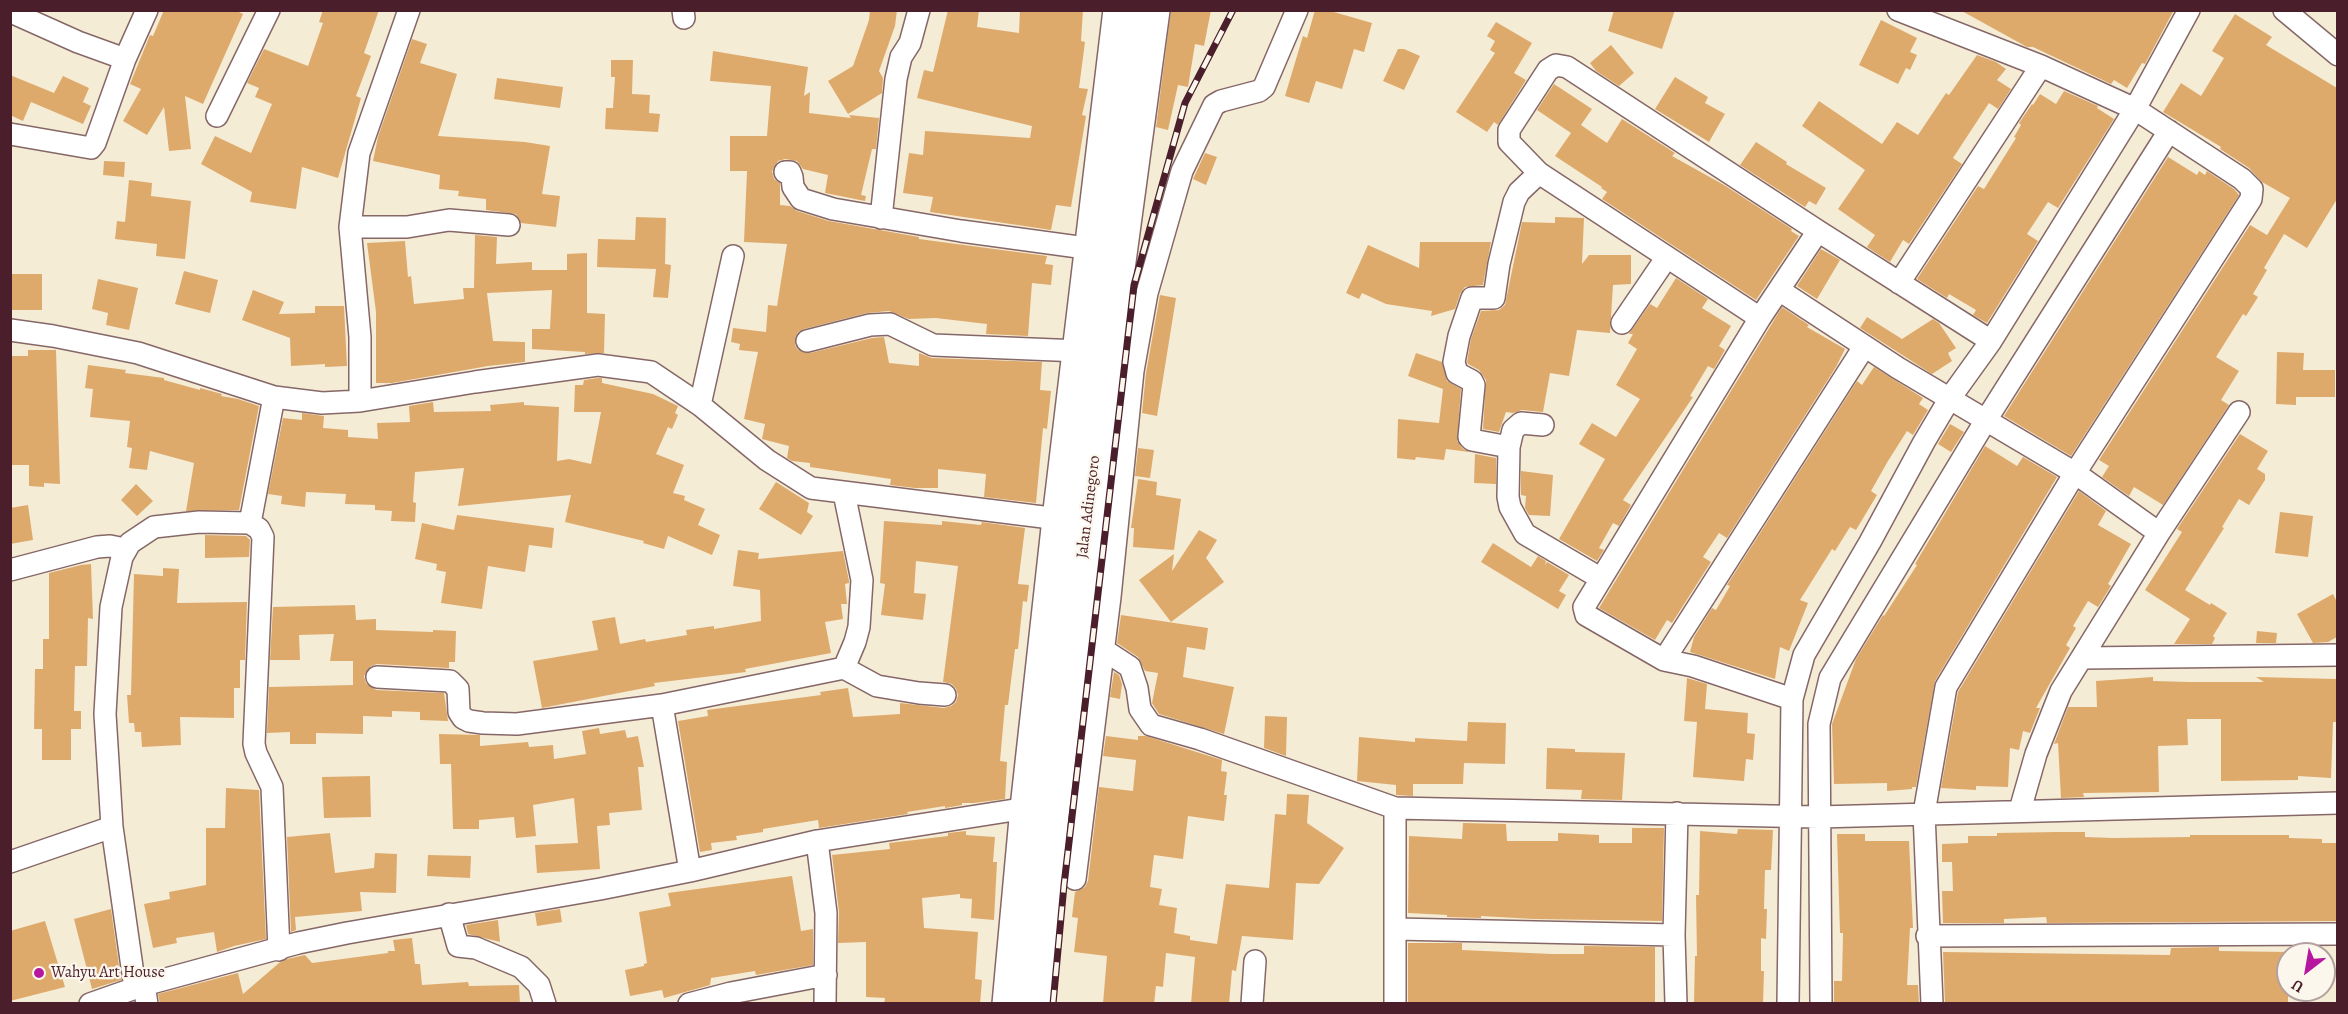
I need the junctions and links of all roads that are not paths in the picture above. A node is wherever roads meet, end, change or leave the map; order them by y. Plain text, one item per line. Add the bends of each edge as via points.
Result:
1 (147, 10) edge
2 (269, 10) edge
3 (409, 10) edge
4 (919, 10) edge
5 (1297, 10) edge
6 (1898, 10) edge
7 (2189, 10) edge
8 (2284, 10) edge
9 (11, 12) edge
10 (1119, 23) edge
11 (1151, 26) edge
12 (2337, 55) edge
13 (125, 59) junction
14 (2041, 66) junction
15 (2134, 109) junction
16 (217, 116) dead end
17 (2169, 131) junction
18 (10, 134) edge
19 (785, 172) dead end
20 (1539, 173) junction
21 (881, 219) junction
22 (509, 225) dead end
23 (350, 227) junction
24 (1818, 231) junction
25 (1093, 249) junction
26 (732, 256) dead end
27 (1667, 257) junction
28 (1899, 283) junction
29 (1779, 290) junction
30 (1760, 318) junction
31 (1622, 323) dead end
32 (10, 330) edge
33 (807, 341) dead end
34 (1991, 341) junction
35 (1864, 347) junction
36 (1080, 351) junction
37 (274, 397) junction
38 (1950, 398) junction
39 (360, 401) junction
40 (700, 405) junction
41 (2239, 412) dead end
42 (1986, 420) junction
43 (1543, 425) dead end
44 (1509, 447) junction
45 (2075, 473) junction
46 (844, 493) junction
47 (1059, 519) junction
48 (250, 523) junction
49 (2159, 533) junction
50 (125, 549) junction
51 (10, 570) edge
52 (1600, 578) junction
53 (1094, 595) junction
54 (1104, 650) junction
55 (2337, 655) edge
56 (2084, 658) junction
57 (1664, 660) junction
58 (844, 668) junction
59 (377, 677) dead end
60 (945, 695) dead end
61 (1792, 699) junction
62 (662, 705) junction
63 (2337, 803) edge
64 (1027, 808) junction
65 (1395, 808) junction
66 (2020, 810) junction
67 (1677, 813) junction
68 (1924, 813) junction
69 (1789, 817) junction
70 (1820, 817) junction
71 (112, 827) junction
72 (817, 841) junction
73 (10, 862) edge
74 (690, 871) junction
75 (1075, 879) dead end
76 (449, 914) junction
77 (1396, 930) junction
78 (2337, 934) edge
79 (1674, 935) junction
80 (1927, 936) junction
81 (279, 950) junction
82 (1255, 961) dead end
83 (826, 975) junction
84 (142, 992) edge
85 (730, 998) edge
86 (90, 1004) edge
87 (545, 1004) edge
88 (689, 1004) edge
89 (825, 1004) edge
90 (1009, 1004) edge
91 (1034, 1004) edge
92 (1252, 1004) edge
93 (1395, 1004) edge
94 (1676, 1004) edge
95 (1788, 1004) edge
96 (1821, 1004) edge
97 (1932, 1004) edge

1 - 13 street
2 - 16 street
3 - 23 street via 359,153
4 - 21 street via 896,79
5 - 53 street via 1264,87 1214,105 1182,171 1147,293
6 - 14 street
7 - 15 street
8 - 12 street
9 - 13 street
10 - 11 highway via 1124,31
10 - 25 highway, Jalan Adinegoro
11 - 53 highway, Jalan Adinegoro via 1117,276
13 - 18 street via 91,148
14 - 15 street
14 - 28 street
15 - 17 street
15 - 34 street
17 - 42 street
17 - 45 street via 2242,179 2252,189 2251,199
19 - 21 street via 790,172 801,199
20 - 24 street via 1509,142 1509,130 1548,70 1556,65 1567,67
20 - 27 street
20 - 44 street via 1514,202 1494,298 1472,298 1454,362 1457,372 1474,385 1468,437
21 - 25 street
22 - 23 street via 449,220 407,227
23 - 39 street via 360,337
24 - 28 street
24 - 29 street
25 - 36 highway, Jalan Adinegoro
26 - 40 street
27 - 30 street
27 - 31 street
28 - 34 street
29 - 30 street
29 - 35 street
30 - 52 street
32 - 37 street via 138,353
33 - 36 street via 870,325 890,324 933,345
34 - 38 street
35 - 38 street
35 - 57 street
36 - 47 highway, Jalan Adinegoro
37 - 39 street via 322,403
37 - 48 street
38 - 42 street
38 - 61 street via 1804,655
39 - 40 street via 598,365 651,372
40 - 46 street via 767,460 811,488
41 - 49 street
42 - 45 street
42 - 70 street via 1830,678 1819,724
43 - 44 street via 1518,424
44 - 52 street via 1508,497 1523,531
45 - 49 street
45 - 68 street via 1946,687
46 - 47 street
46 - 58 street via 862,580 859,627
47 - 64 highway, Jalan Adinegoro
48 - 50 street via 199,522 154,527
48 - 81 street via 259,529 264,543 254,744 272,787
49 - 56 street
50 - 51 street via 97,546
50 - 71 street via 111,607 106,692
52 - 57 street via 1584,607 1586,615
53 - 54 street
53 - 91 highway, Jalan Adinegoro via 1052,816
54 - 65 street via 1130,667 1140,709 1151,725
54 - 75 street
55 - 56 street
56 - 66 street via 2061,691 2036,754
57 - 61 street
58 - 60 street via 877,686
58 - 62 street
59 - 62 street via 450,681 458,689 459,712 469,722 517,724
61 - 69 street
62 - 74 street
63 - 66 street
64 - 72 street
64 - 90 highway, Jalan Adinegoro
65 - 67 street
65 - 77 street
66 - 68 street
67 - 69 street
67 - 79 street
68 - 70 street
68 - 80 street
69 - 70 street
69 - 95 street
70 - 96 street
71 - 73 street
71 - 84 street
72 - 74 street
72 - 83 street via 826,913
74 - 76 street
76 - 81 street
76 - 87 street via 458,946 476,948 520,966 539,985
77 - 79 street
77 - 93 street
78 - 80 street
79 - 94 street
80 - 97 street
81 - 84 street
82 - 92 street
83 - 85 street
83 - 89 street
84 - 86 street
85 - 88 street

